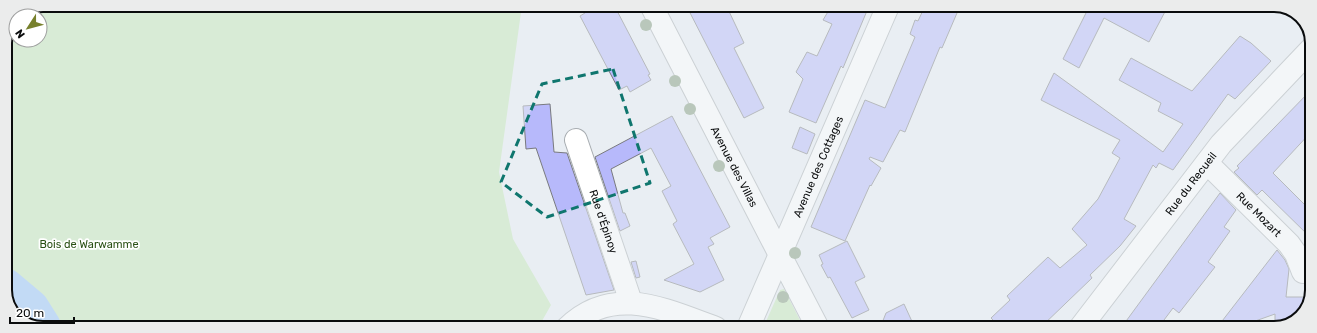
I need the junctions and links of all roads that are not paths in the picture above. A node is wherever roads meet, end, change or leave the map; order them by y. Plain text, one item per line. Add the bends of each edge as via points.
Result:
1 (655, 12) edge
2 (885, 12) edge
3 (1305, 55) edge
4 (576, 140) dead end
5 (1207, 163) junction
6 (780, 255) junction
7 (1303, 272) dead end
8 (630, 302) junction
9 (575, 321) edge
10 (695, 321) edge
11 (751, 321) edge
12 (814, 321) edge
13 (1085, 321) edge

1 - 6 street, Avenue des Villas
2 - 6 street, Avenue des Cottages
3 - 5 street, Rue du Recueil via 1221,144
4 - 8 street, Rue d'Épinoy
5 - 7 street, Rue Mozart via 1289,244
5 - 13 street, Rue du Recueil
6 - 11 street, Avenue des Cottages
6 - 12 street, Avenue des Villas
8 - 9 street via 604,306
8 - 10 street

